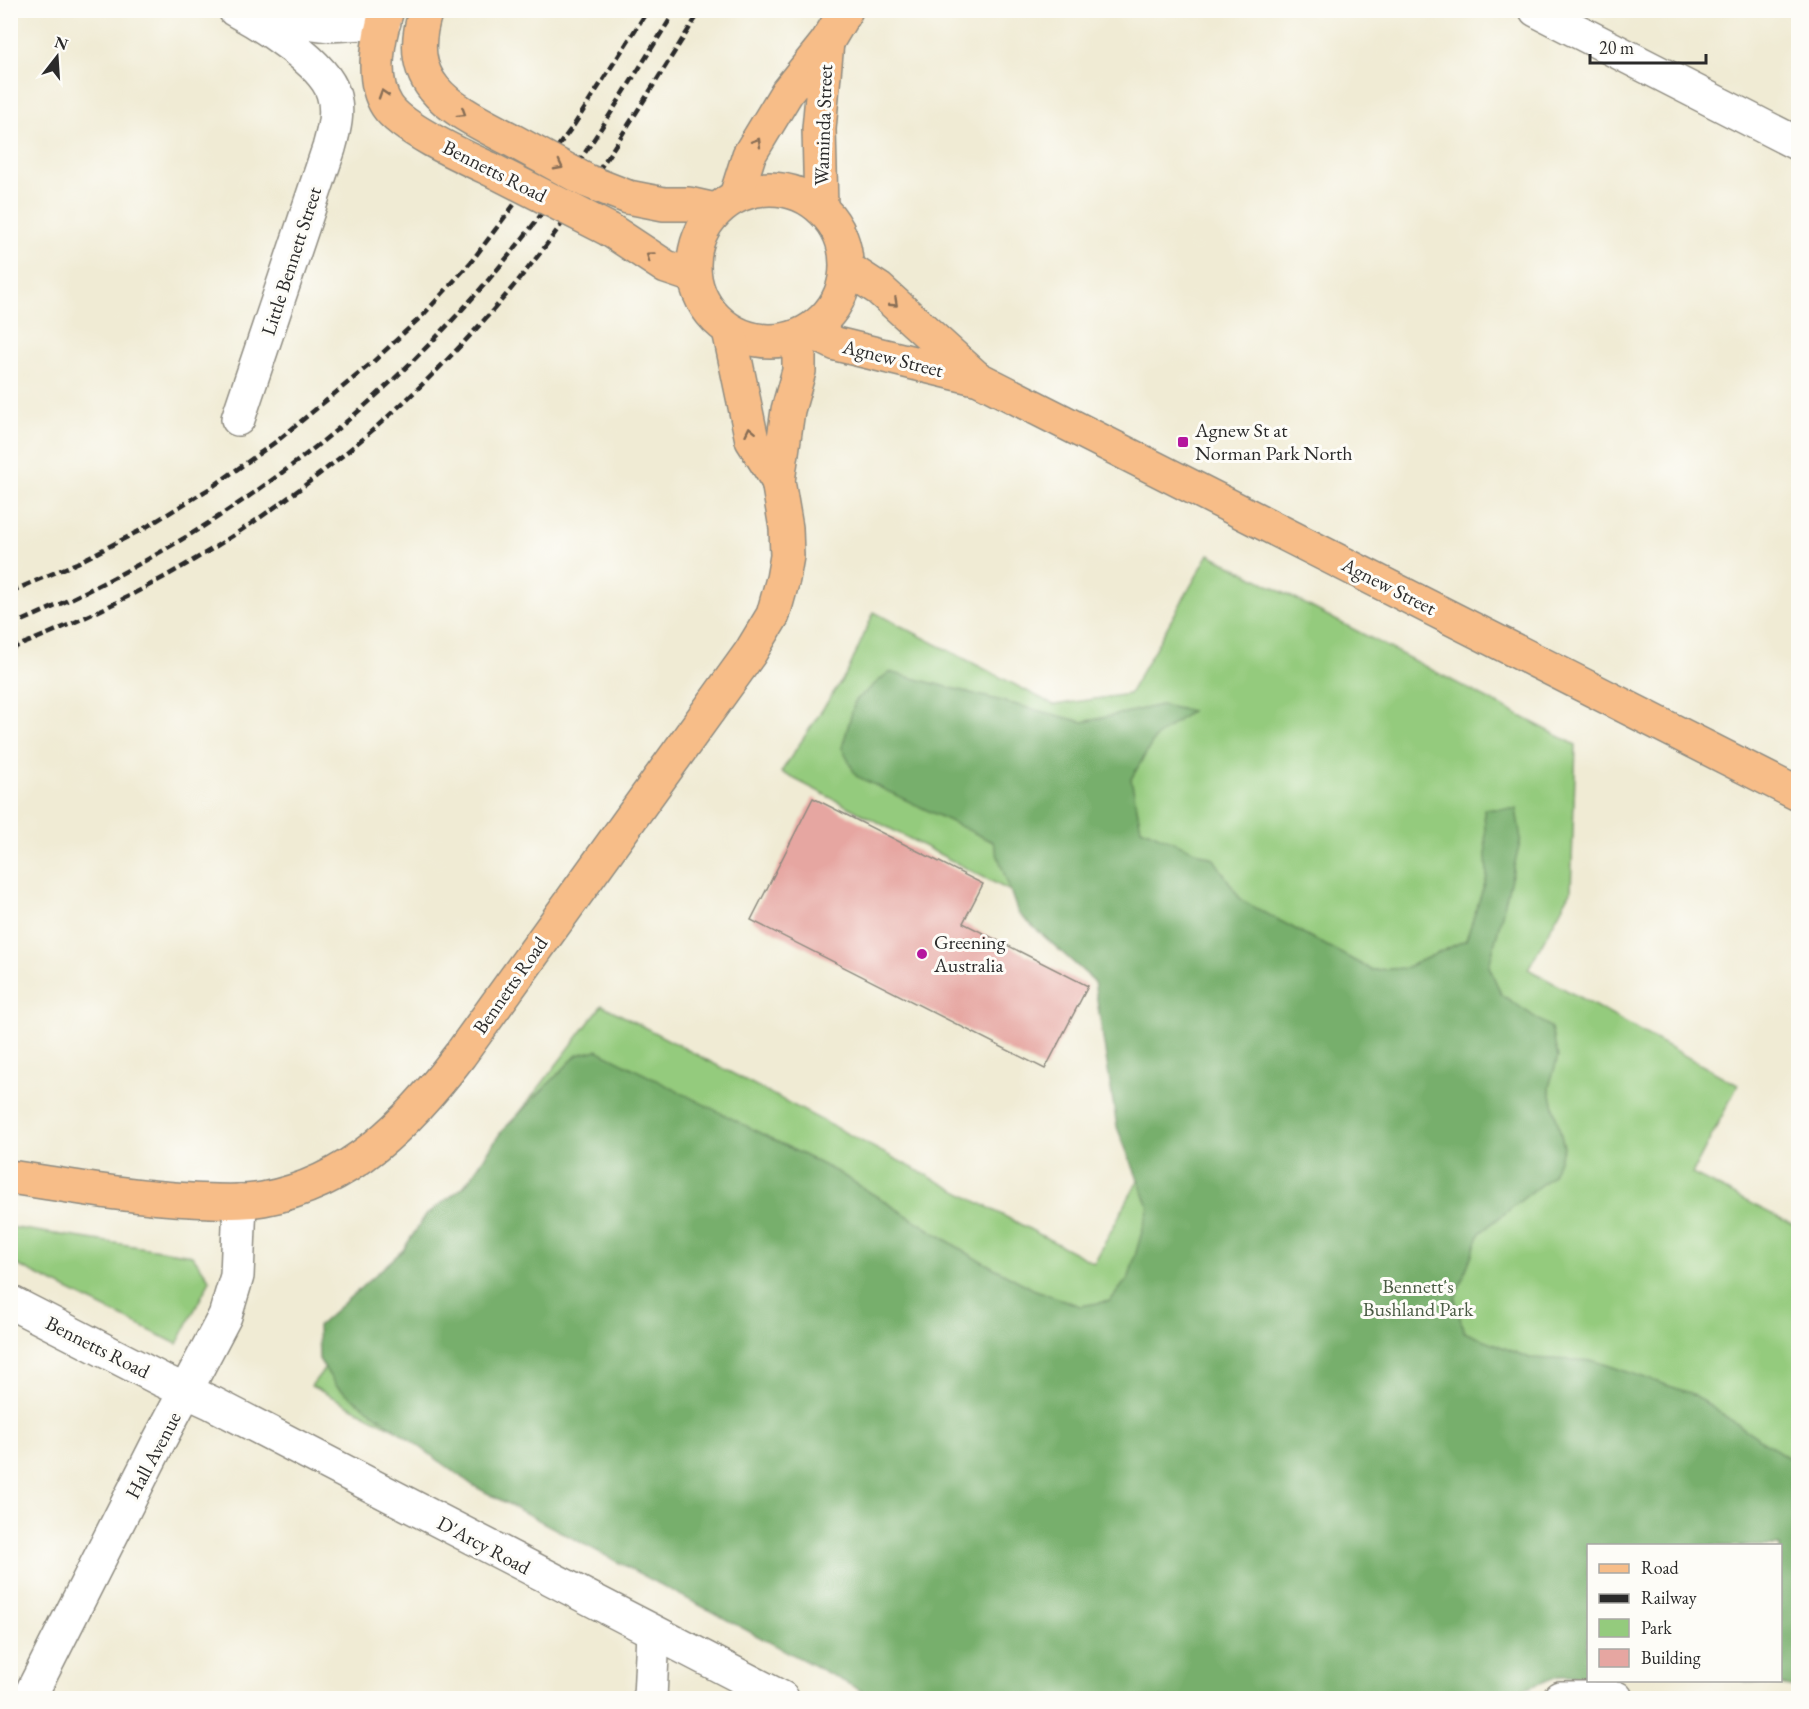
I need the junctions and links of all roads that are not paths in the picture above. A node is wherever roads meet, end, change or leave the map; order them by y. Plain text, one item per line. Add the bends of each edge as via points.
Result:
1 (426, 10) edge
2 (846, 10) edge
3 (1536, 10) edge
4 (237, 12) edge
5 (385, 16) edge
6 (827, 42) junction
7 (1798, 144) edge
8 (726, 203) junction
9 (821, 207) junction
10 (847, 268) junction
11 (693, 276) junction
12 (729, 330) junction
13 (805, 334) junction
14 (979, 379) junction
15 (238, 419) dead end
16 (778, 481) junction
17 (1798, 794) edge
18 (10, 1177) edge
19 (240, 1201) junction
20 (10, 1302) edge
21 (186, 1391) junction
22 (653, 1633) junction
23 (29, 1698) edge
24 (650, 1698) edge
25 (782, 1698) edge
26 (1560, 1698) edge
27 (1616, 1698) edge

1 -> 8 main road, Bennetts Road, bridge via 418,45 421,62 429,82 462,113 587,181 628,197 664,204
2 - 6 main road, Waminda Street
3 - 7 street
4 - 5 street via 327,25
4 - 15 street, Little Bennett Street via 310,61 332,89 336,113 331,140
11 -> 5 main road, Bennetts Road, bridge via 666,267 610,230 457,154 397,117 380,89 378,47
8 -> 6 main road, Waminda Street via 787,92
6 - 9 main road, Waminda Street via 819,129
8 - 9 main road via 758,190 780,189
8 - 11 main road via 702,229 694,252
9 - 10 main road via 840,235
10 - 13 main road via 842,293 829,314
10 -> 14 main road, Agnew Street via 879,289
11 - 12 main road via 712,316
12 - 13 main road via 751,340 776,342
16 -> 12 main road, Bennetts Road via 752,440
13 - 14 main road, Agnew Street
13 - 16 main road, Bennetts Road
14 - 17 main road, Agnew Street
16 - 19 main road, Bennetts Road via 787,556 773,615 460,1055 410,1117 363,1157 285,1194
18 - 19 main road, Bennetts Road via 161,1198
19 - 21 street, Hall Avenue via 238,1268 232,1296
20 - 21 street, Bennetts Road
21 - 22 street, D'Arcy Road
21 - 23 street, Hall Avenue
22 - 24 street
22 - 25 street, D'Arcy Road
26 - 27 street

